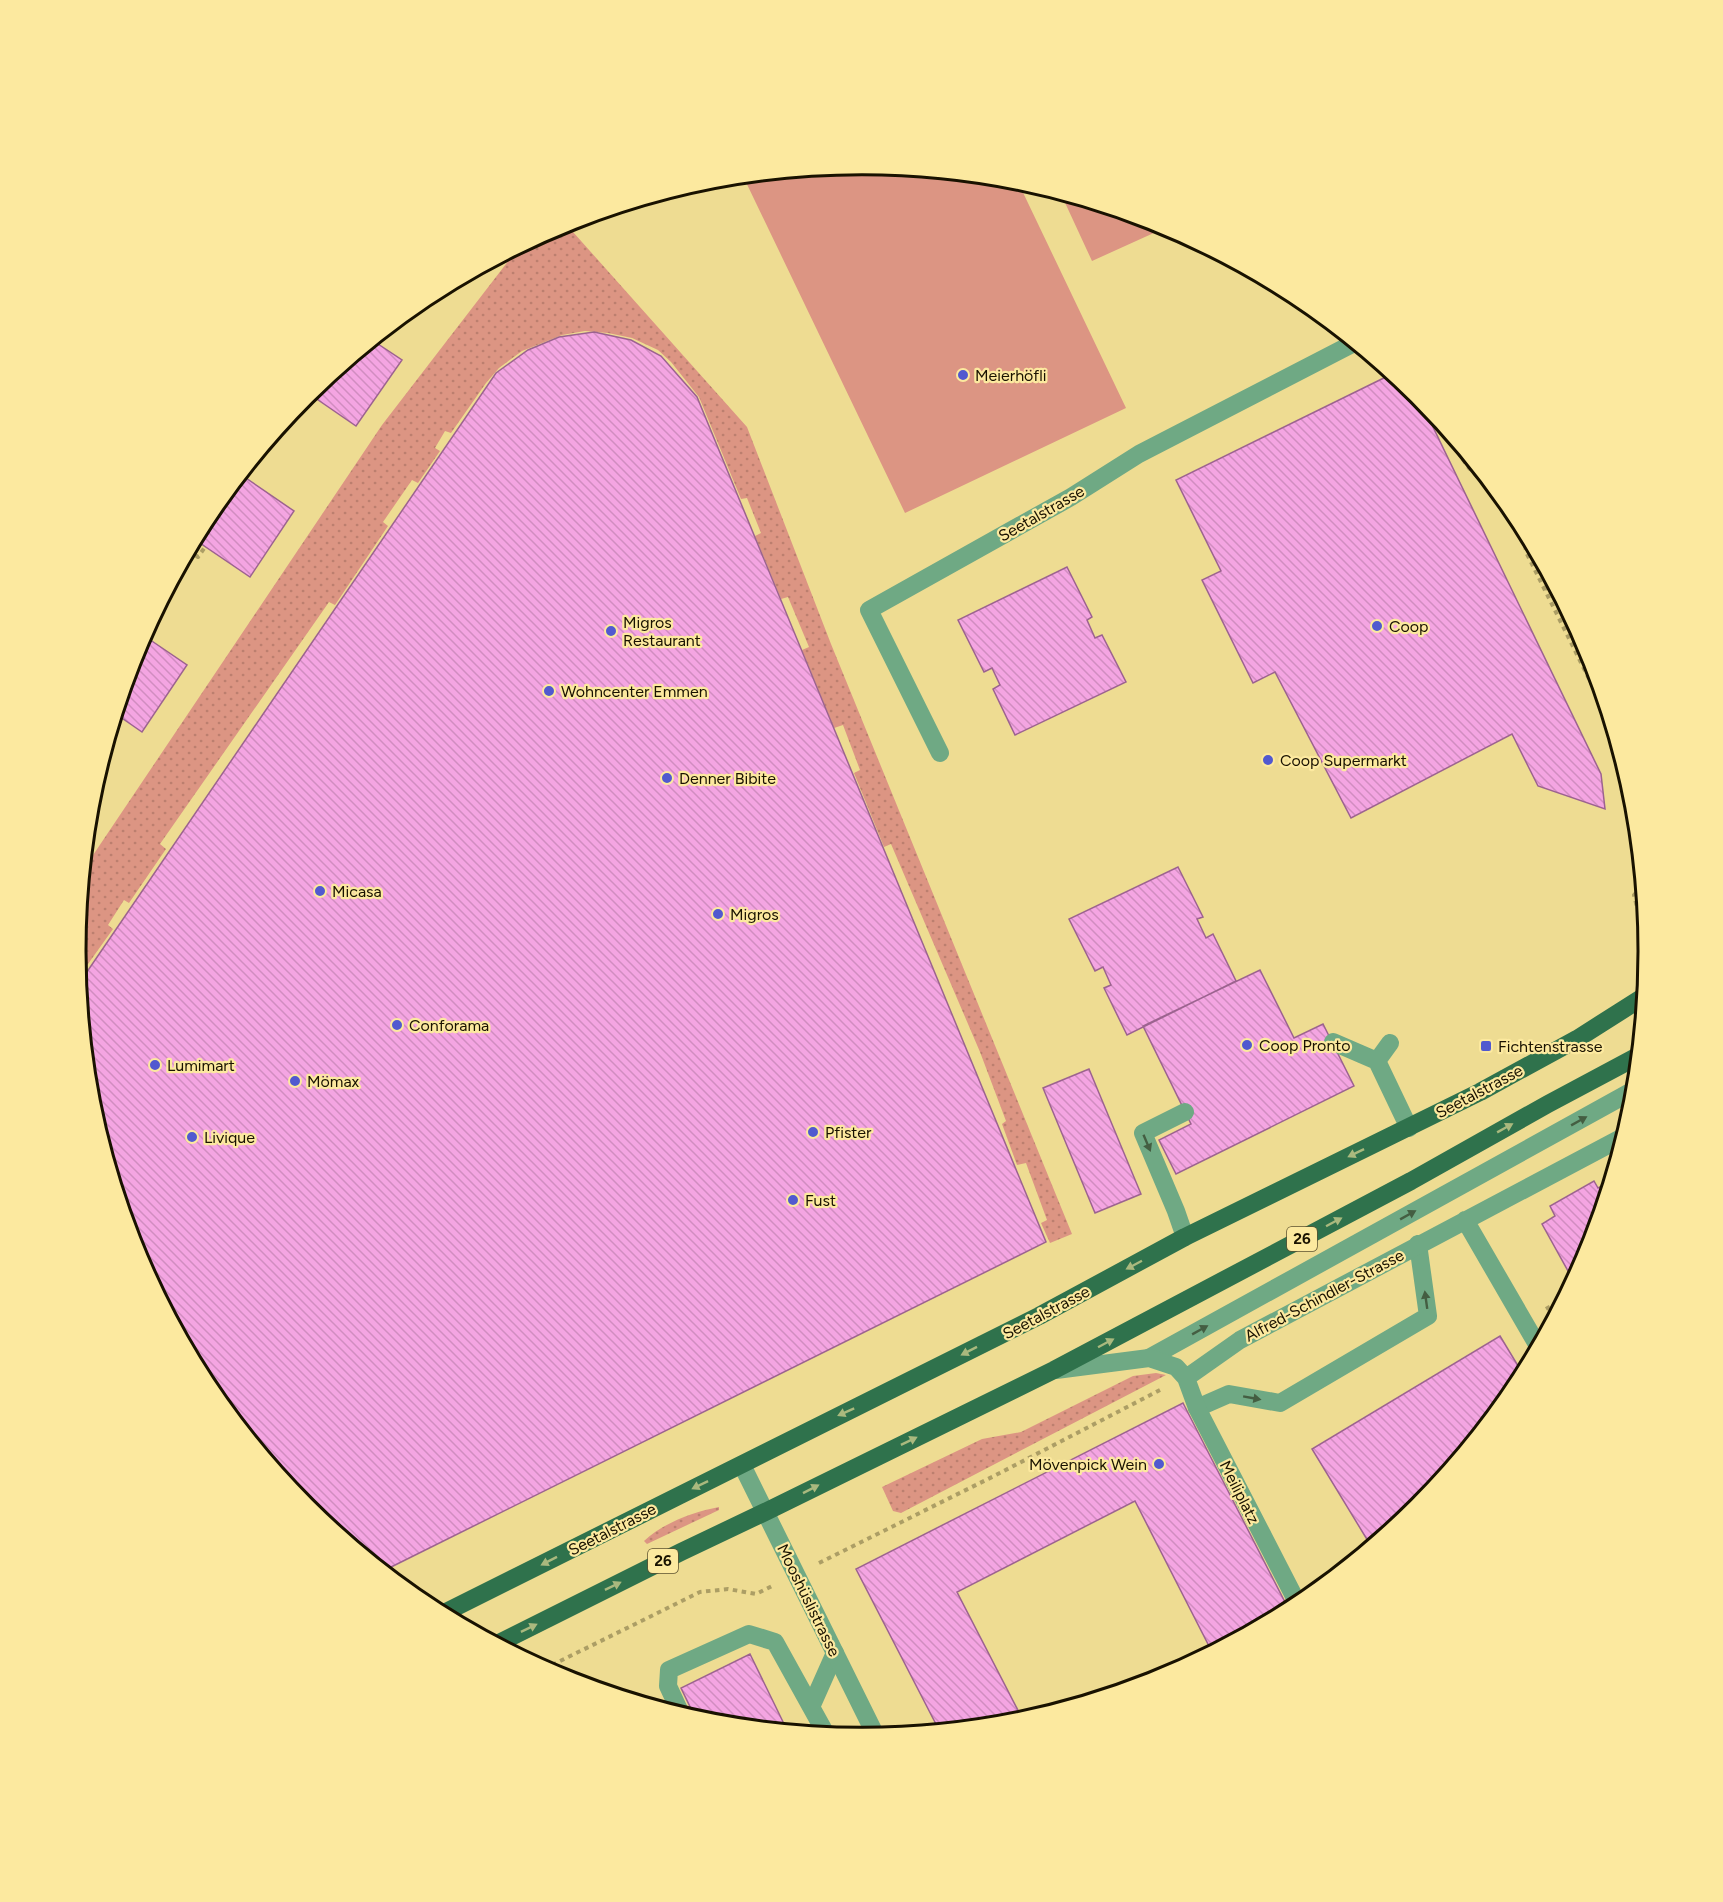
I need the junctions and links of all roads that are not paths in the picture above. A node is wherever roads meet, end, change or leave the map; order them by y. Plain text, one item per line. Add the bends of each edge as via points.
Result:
1 (1347, 346) edge
2 (939, 753) dead end
3 (1636, 1001) edge
4 (1333, 1042) dead end
5 (1390, 1043) dead end
6 (1377, 1061) junction
7 (1630, 1061) edge
8 (1624, 1096) edge
9 (1185, 1112) dead end
10 (1409, 1128) junction
11 (1613, 1142) edge
12 (1465, 1220) junction
13 (1185, 1237) junction
14 (1418, 1244) junction
15 (1534, 1339) edge
16 (1149, 1358) junction
17 (1054, 1370) junction
18 (1186, 1378) junction
19 (1197, 1408) junction
20 (742, 1465) junction
21 (765, 1512) junction
22 (1294, 1596) edge
23 (451, 1609) edge
24 (505, 1640) edge
25 (835, 1653) junction
26 (677, 1704) edge
27 (812, 1707) junction
28 (822, 1725) edge
29 (871, 1727) edge

1 - 2 street, Seetalstrasse via 1139,454 1071,497 869,610
3 - 10 main road, Seetalstrasse via 1558,1049
4 - 6 street
5 - 6 street
6 - 10 street
17 -> 7 main road, 26
16 -> 8 street
9 -> 13 street via 1143,1133
10 -> 13 main road, Seetalstrasse
11 - 12 street, Alfred-Schindler-Strasse
12 - 14 street, Alfred-Schindler-Strasse
12 - 15 street
13 -> 20 main road, Seetalstrasse via 1029,1322
14 - 18 street, Alfred-Schindler-Strasse via 1240,1340
19 -> 14 street via 1229,1394 1280,1403 1428,1316
16 - 17 street
16 - 18 street via 1176,1367
21 -> 17 main road, 26
18 - 19 street, Meiliplatz
19 - 22 street, Meiliplatz
20 - 21 street, Mooshüslistrasse
20 -> 23 main road, Seetalstrasse
24 -> 21 main road, 26
21 - 25 street, Mooshüslistrasse
25 - 27 street
25 - 29 street, Mooshüslistrasse
26 - 27 street via 668,1686 669,1670 749,1634 775,1642
27 - 28 street

